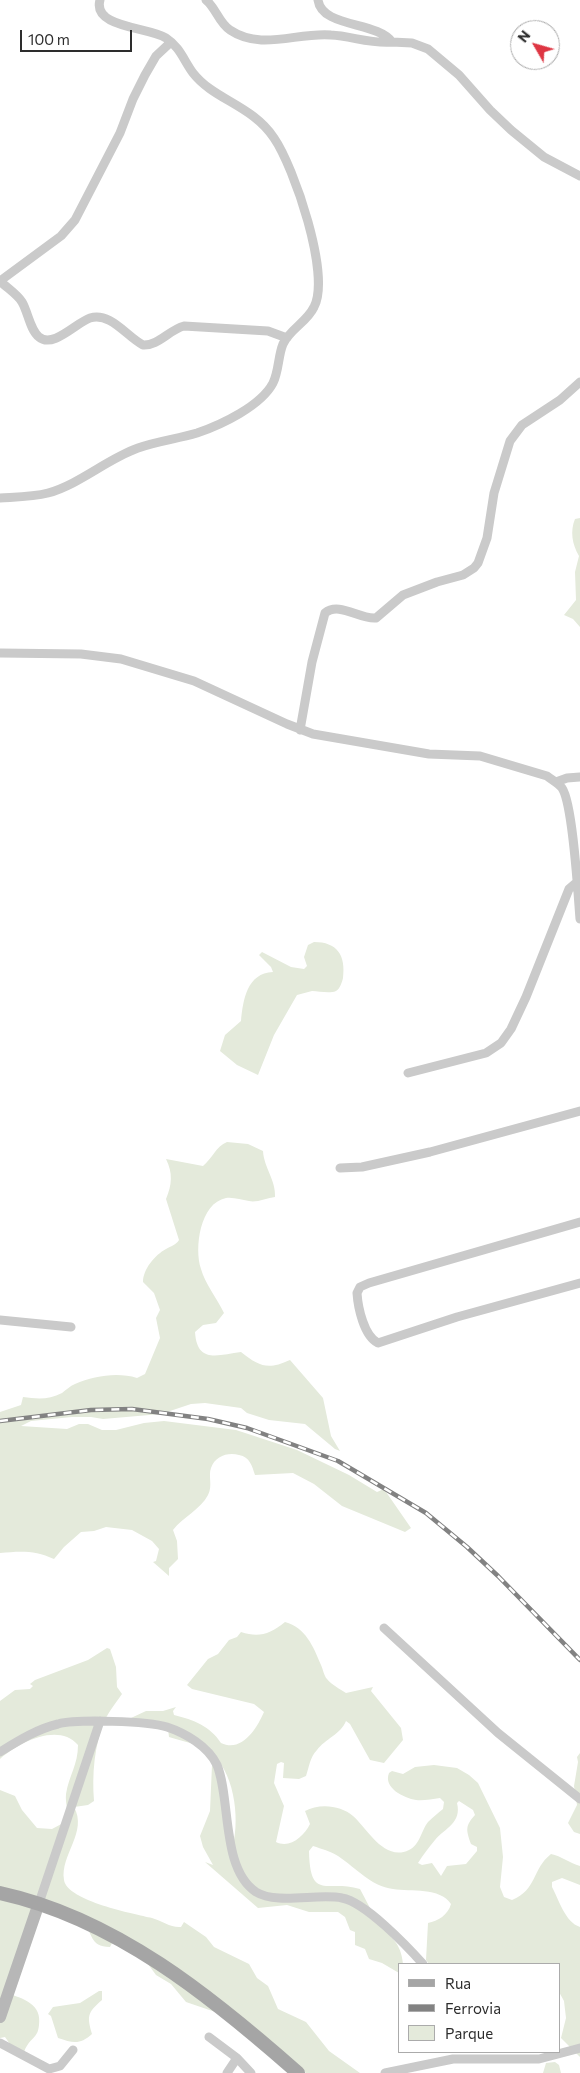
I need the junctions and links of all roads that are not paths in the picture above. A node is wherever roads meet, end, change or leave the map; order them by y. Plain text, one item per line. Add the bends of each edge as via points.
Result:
1 (100, 0) edge
2 (206, 0) edge
3 (318, 0) edge
4 (171, 42) junction
5 (392, 42) junction
6 (580, 176) edge
7 (0, 281) edge
8 (287, 338) junction
9 (580, 382) edge
10 (0, 498) edge
11 (0, 653) edge
12 (300, 730) junction
13 (580, 777) edge
14 (556, 782) junction
15 (576, 883) junction
16 (580, 919) edge
17 (408, 1073) dead end
18 (580, 1111) edge
19 (340, 1168) dead end
20 (580, 1222) edge
21 (580, 1283) edge
22 (0, 1320) edge
23 (71, 1327) dead end
24 (384, 1628) dead end
25 (100, 1721) junction
26 (0, 1752) edge
27 (580, 1799) edge
28 (0, 1893) edge
29 (39, 1903) junction
30 (422, 1963) edge
31 (0, 2017) edge
32 (209, 2037) dead end
33 (0, 2043) edge
34 (580, 2048) edge
35 (73, 2050) dead end
36 (452, 2055) edge
37 (237, 2058) junction
38 (227, 2073) edge
39 (251, 2073) edge
40 (298, 2073) edge
41 (386, 2073) edge

1 - 4 street via 99,10 113,22 158,34
2 - 5 street via 230,30 256,40 331,35
3 - 5 street via 320,8 333,17 379,32
4 - 7 street via 156,56 145,75 120,133 72,224 61,236
4 - 8 street via 198,78 262,122 287,161 308,222 319,286 315,307
5 - 6 street via 412,43 428,49 460,75 511,130 544,157
7 - 8 street via 22,302 35,332 44,339 60,336 85,320 101,317 142,344 149,345 175,328 184,326 268,331
8 - 10 street via 276,375 267,392 238,414 204,430 137,448 57,490 41,495
9 - 12 street via 522,426 510,440 494,493 487,538 474,568 463,575 403,595 376,618 339,609 325,613
11 - 12 street via 81,654 121,659 194,682
12 - 14 street via 400,750 480,756 515,765
13 - 14 street
14 - 15 street via 565,794
15 - 16 street
15 - 17 street via 569,889 526,997 506,1036 486,1053
18 - 19 street via 430,1152 362,1168
20 - 21 street via 369,1283 360,1287 357,1293 366,1328 378,1343
22 - 23 street
24 - 27 street via 498,1733
25 - 26 street via 57,1724 32,1733
25 - 29 street
25 - 30 street via 165,1726 194,1740 212,1757 222,1783 232,1850 238,1866 255,1891 278,1897 332,1896 353,1901
28 - 29 main road
29 - 31 street
29 - 40 main road via 112,1935 190,1984
32 - 37 street
33 - 35 street via 49,2070 60,2066
34 - 36 street via 539,2059
36 - 41 street
37 - 38 street
37 - 39 street

